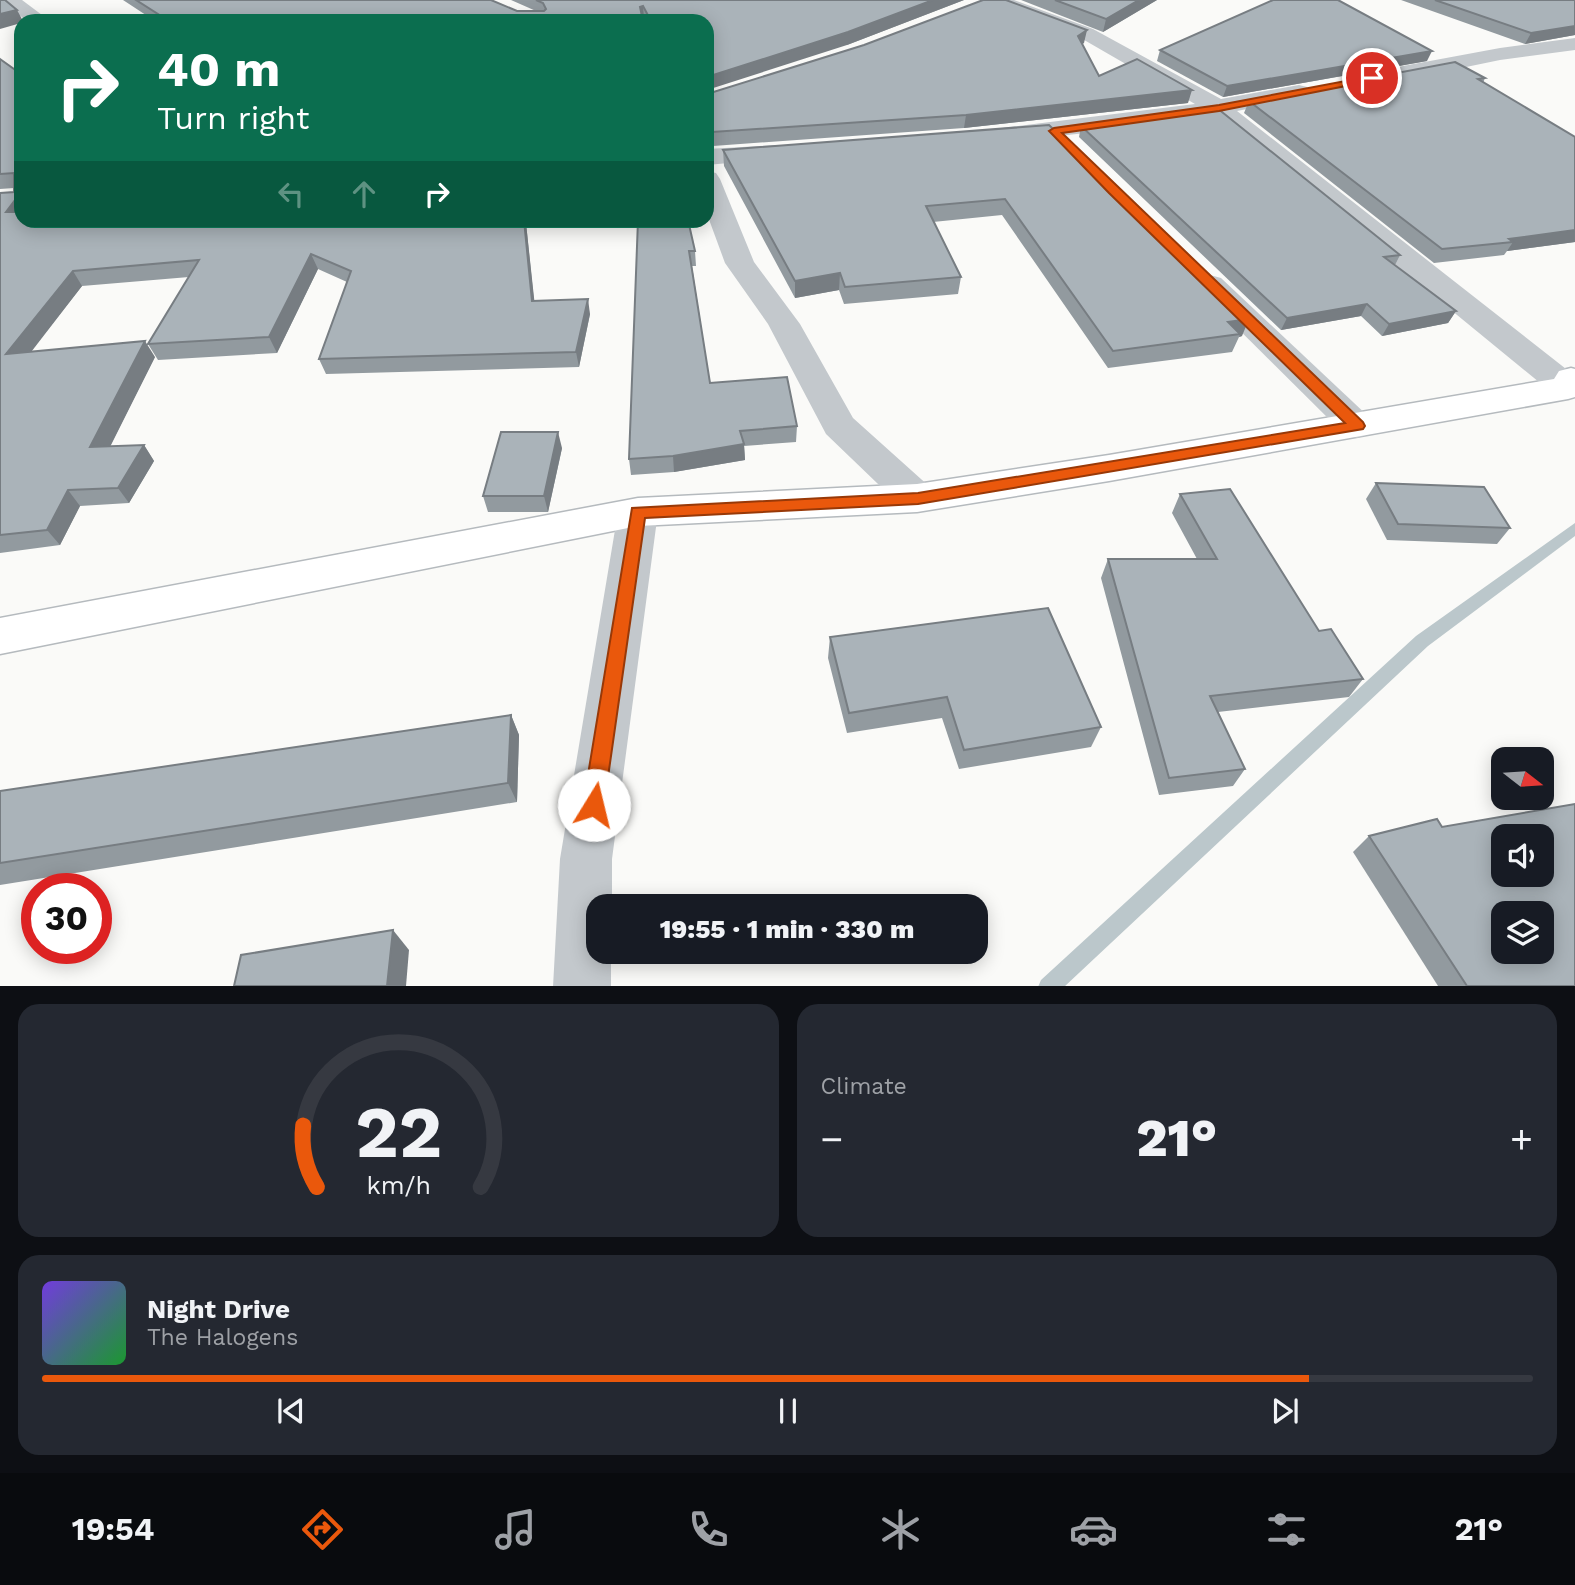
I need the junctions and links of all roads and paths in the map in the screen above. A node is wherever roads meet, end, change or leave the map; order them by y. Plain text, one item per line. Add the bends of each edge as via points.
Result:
1 (9, 0) edge
2 (987, 2) edge
3 (30, 14) edge
4 (1575, 44) edge
5 (1380, 77) edge
6 (1326, 87) edge
7 (1219, 108) junction
8 (1054, 131) junction
9 (973, 138) edge
10 (799, 151) edge
11 (1079, 156) edge
12 (714, 157) edge
13 (714, 197) edge
14 (1191, 266) edge
15 (1571, 382) edge
16 (1357, 426) junction
17 (918, 498) junction
18 (638, 512) junction
19 (0, 636) edge
20 (582, 986) edge

1 - 3 street
2 - 7 street via 1086,33
4 - 5 street
6 - 7 street
7 - 8 street
7 - 15 street
8 - 9 street
8 - 11 street
10 - 12 street
13 - 17 street via 740,263 785,324 839,426
14 - 16 street
15 - 16 main road
16 - 17 main road
17 - 18 main road
18 - 19 main road
18 - 20 street via 586,859

